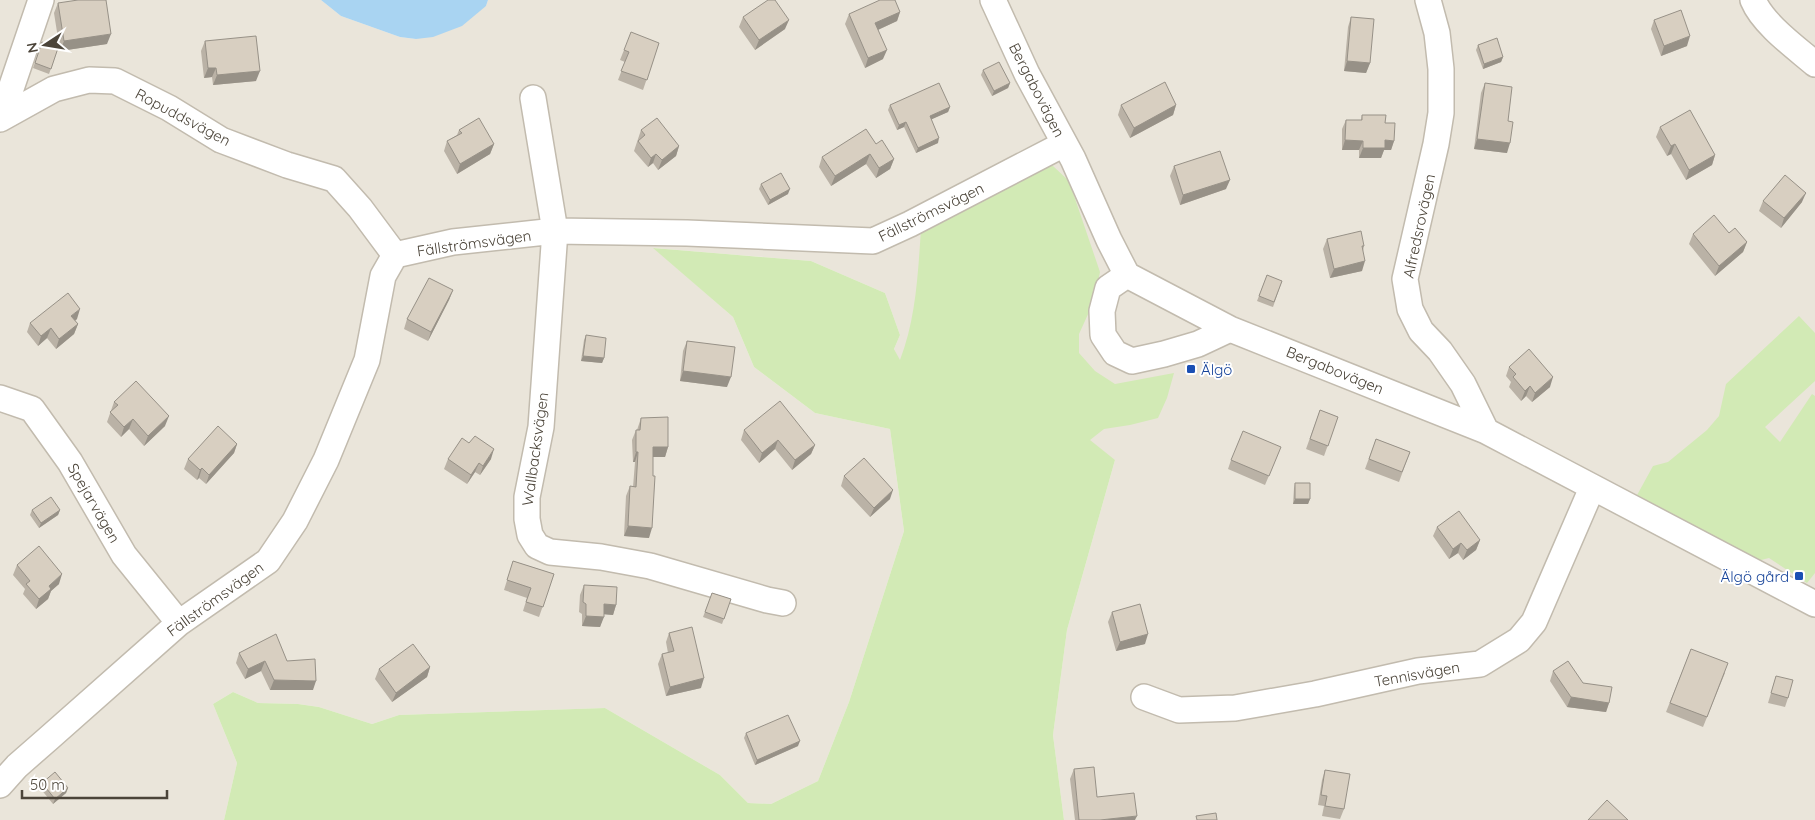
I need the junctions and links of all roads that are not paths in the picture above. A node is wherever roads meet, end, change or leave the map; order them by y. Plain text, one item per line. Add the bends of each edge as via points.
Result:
1 (41, 0) edge
2 (993, 0) edge
3 (1428, 0) edge
4 (1753, 0) edge
5 (1815, 64) edge
6 (533, 98) dead end
7 (1, 119) edge
8 (1064, 144) junction
9 (555, 231) junction
10 (395, 256) junction
11 (1127, 275) junction
12 (1230, 329) junction
13 (0, 398) edge
14 (1486, 431) junction
15 (1592, 488) junction
16 (784, 603) dead end
17 (1815, 604) edge
18 (179, 623) junction
19 (1144, 697) dead end
20 (0, 784) edge

1 - 7 street
2 - 8 street, Bergabovägen
3 - 14 street, Alfredsrovägen via 1437,33 1441,113 1405,279 1410,309 1421,332 1440,351 1463,384
4 - 5 street via 1781,35
6 - 9 street, Wallbacksvägen
7 - 10 street, Ropuddsvägen via 54,89 90,80 115,81 169,108 221,140 287,165 334,178
8 - 9 street, Fällströmsvägen via 873,241
8 - 11 street, Bergabovägen
9 - 10 street, Fällströmsvägen via 453,242
9 - 16 street, Wallbacksvägen via 541,427 527,496 530,535 537,546 550,552 650,566
10 - 18 street, Fällströmsvägen via 383,276 367,360 326,460 296,521 268,561
11 - 12 street, Bergabovägen
11 - 12 street via 1108,288 1102,311 1103,335 1114,353 1132,361 1198,344
12 - 14 street, Bergabovägen
13 - 18 street, Spejarvägen via 32,409 70,462 124,555
14 - 15 street, Bergabovägen
15 - 17 street, Bergabovägen
15 - 19 street, Tennisvägen via 1534,622 1519,640 1480,664 1418,671 1235,708 1179,710
18 - 20 street, Fällströmsvägen

